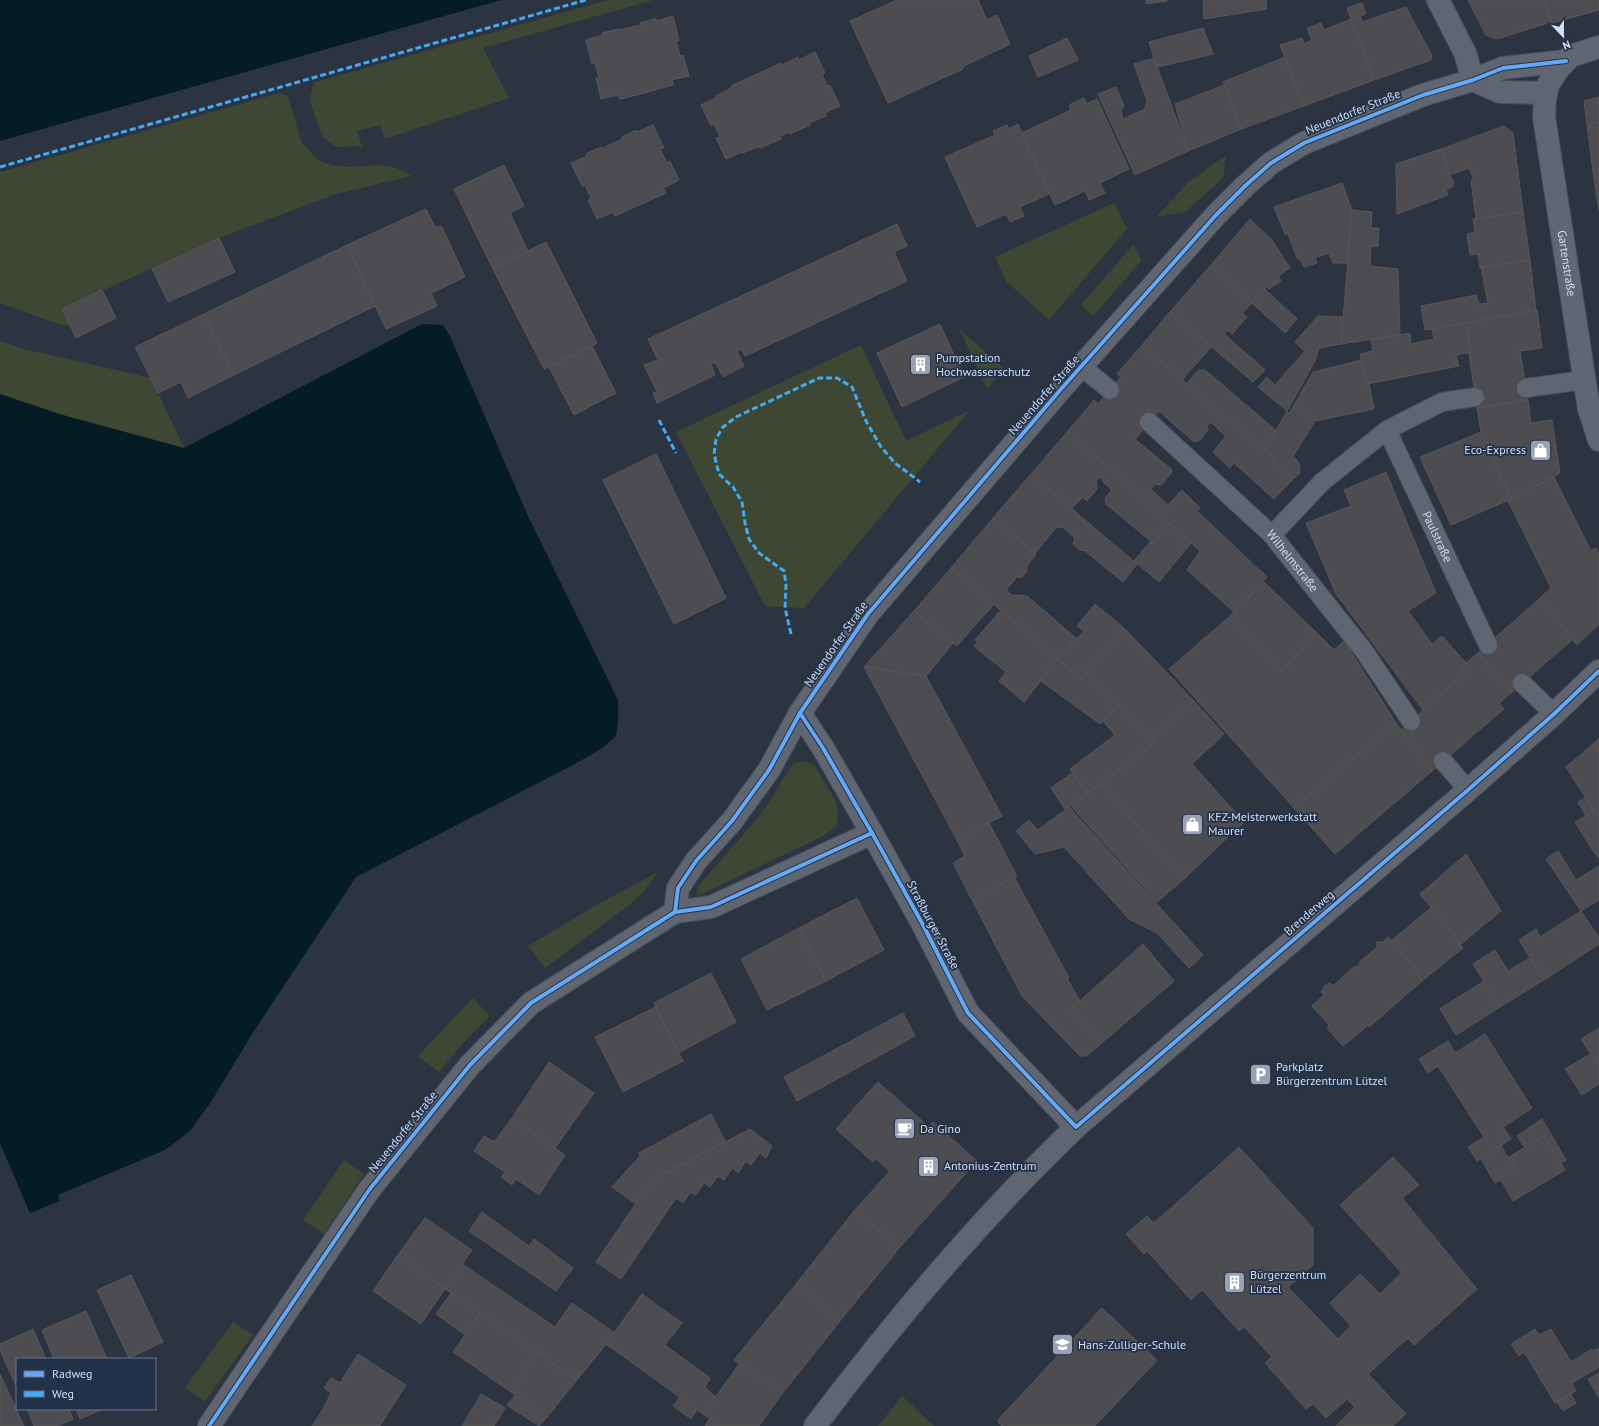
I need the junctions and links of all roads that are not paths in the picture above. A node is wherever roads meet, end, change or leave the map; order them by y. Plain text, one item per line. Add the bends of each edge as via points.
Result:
1 (1438, 0) edge
2 (1599, 46) edge
3 (1566, 61) junction
4 (1473, 80) junction
5 (1547, 89) junction
6 (1082, 367) junction
7 (1584, 380) junction
8 (1526, 388) dead end
9 (1110, 390) dead end
10 (1475, 397) dead end
11 (1149, 422) dead end
12 (1387, 430) junction
13 (1599, 440) edge
14 (1272, 535) junction
15 (1488, 645) dead end
16 (1599, 672) edge
17 (1599, 682) edge
18 (1522, 683) dead end
19 (800, 713) junction
20 (1554, 714) junction
21 (1411, 721) dead end
22 (1443, 761) dead end
23 (1468, 790) junction
24 (872, 832) junction
25 (675, 912) junction
26 (1076, 1126) junction
27 (210, 1426) edge
28 (815, 1426) edge

1 - 4 street via 1465,53
2 - 3 street, Neuendorfer Straße via 1571,56
3 - 4 street, Neuendorfer Straße via 1503,68
3 - 5 street, Neuendorfer Straße via 1558,68
4 - 5 street via 1500,92
4 - 6 street, Neuendorfer Straße via 1424,95 1335,130 1304,143 1271,164 1216,215
5 - 7 street, Gartenstraße via 1544,117
6 - 9 lane
6 - 19 street, Neuendorfer Straße via 868,614
7 - 8 lane
7 - 13 street, Gartenstraße via 1589,409
10 - 12 lane via 1442,402
11 - 14 lane, Wilhelmstraße
12 - 14 lane via 1322,482
12 - 15 lane, Paulstraße
14 - 21 lane, Wilhelmstraße via 1364,651
16 - 20 street, Brenderweg
17 - 20 street, Brenderweg
18 - 20 lane
19 - 24 street, Straßburger Straße
19 - 25 street, Neuendorfer Straße via 769,770 732,821 696,861 678,888
20 - 23 street, Brenderweg
22 - 23 lane
23 - 26 street, Brenderweg
24 - 25 street, Neuendorfer Straße via 711,907
24 - 26 street, Straßburger Straße via 968,1013
25 - 27 street, Neuendorfer Straße via 531,1003 470,1065 369,1190
26 - 28 street, Brenderweg via 981,1223 899,1318

